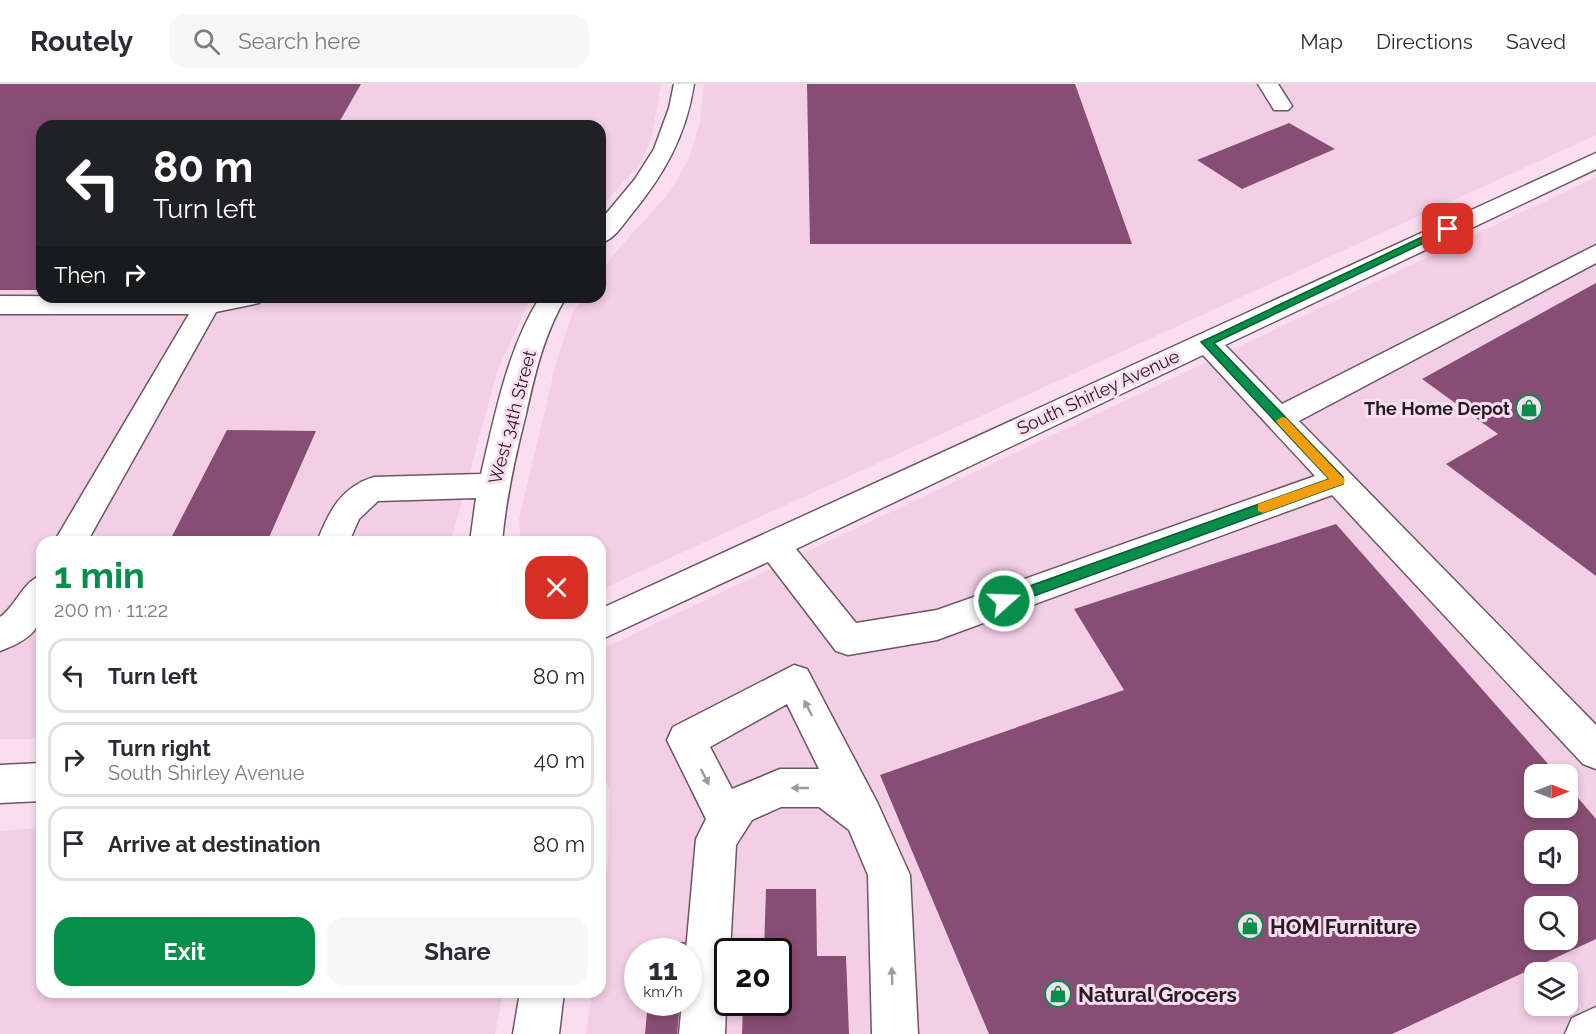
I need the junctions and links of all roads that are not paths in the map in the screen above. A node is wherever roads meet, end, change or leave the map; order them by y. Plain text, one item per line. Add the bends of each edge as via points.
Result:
1 (684, 84) edge
2 (1268, 84) edge
3 (1281, 106) dead end
4 (1596, 160) edge
5 (606, 229) edge
6 (1596, 254) edge
7 (218, 303) edge
8 (550, 303) edge
9 (0, 305) edge
10 (207, 305) junction
11 (1206, 342) junction
12 (1279, 418) junction
13 (1339, 480) junction
14 (493, 486) junction
15 (73, 536) edge
16 (336, 536) edge
17 (486, 536) edge
18 (773, 544) junction
19 (36, 599) edge
20 (606, 622) edge
21 (0, 636) edge
22 (1596, 751) edge
23 (36, 782) edge
24 (0, 784) edge
25 (864, 816) junction
26 (728, 822) junction
27 (541, 998) edge
28 (1596, 1030) edge
29 (536, 1034) edge
30 (702, 1034) edge
31 (895, 1034) edge
32 (1588, 1034) edge

1 - 5 street via 680,115 669,146 651,176
2 - 3 street
4 - 11 street, South Shirley Avenue
6 - 12 street
7 - 10 street
8 - 14 street, West 34th Street via 523,368
9 - 10 street
10 - 15 street
11 - 12 street
11 - 18 street, South Shirley Avenue
12 - 13 street
13 - 18 street via 937,625 848,640
13 - 22 street
14 - 16 street via 374,489 362,493 351,504
14 - 17 street, West 34th Street
18 - 20 street, South Shirley Avenue
19 - 21 street via 24,619
23 - 24 street
25 -> 26 street via 826,789 780,789 738,806
25 -> 26 street via 794,681 686,740
31 -> 25 street via 889,875
26 - 30 street via 716,839
27 - 29 street
28 - 32 street

